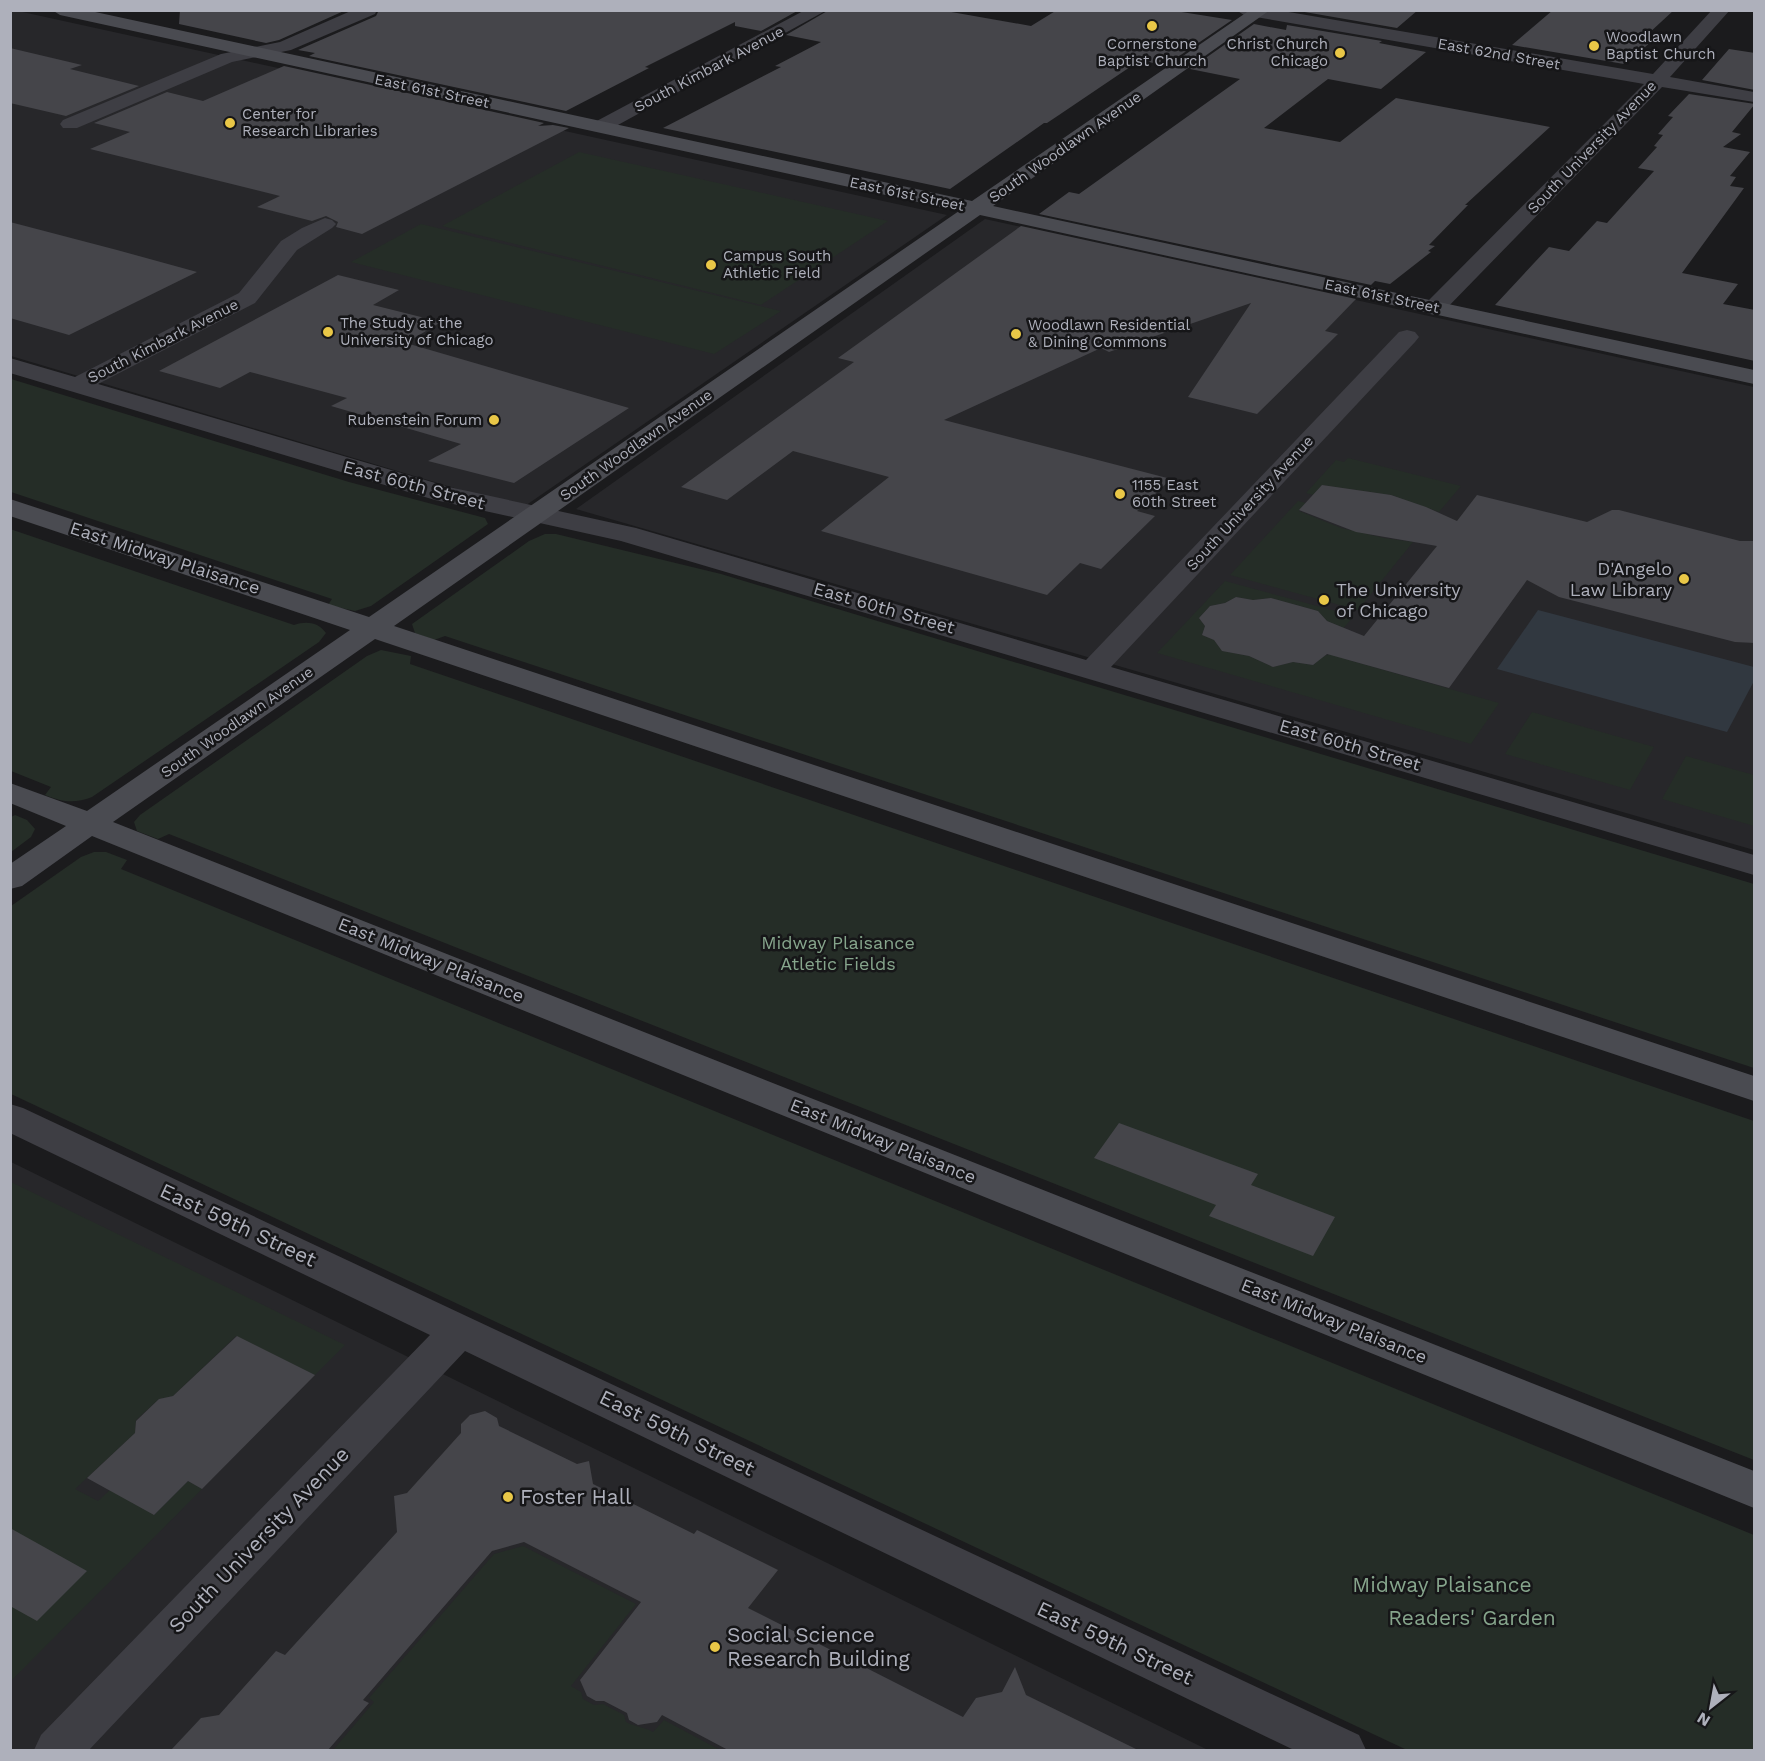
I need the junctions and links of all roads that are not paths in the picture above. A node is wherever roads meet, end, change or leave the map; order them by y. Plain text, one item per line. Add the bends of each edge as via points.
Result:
1 (60, 10) edge
2 (369, 10) edge
3 (819, 10) edge
4 (1722, 10) edge
5 (1255, 11) edge
6 (254, 52) junction
7 (1657, 81) junction
8 (1755, 97) edge
9 (69, 124) dead end
10 (600, 127) junction
11 (976, 209) junction
12 (325, 224) dead end
13 (1434, 308) junction
14 (1407, 337) dead end
15 (10, 365) edge
16 (1755, 377) edge
17 (78, 386) junction
18 (10, 507) edge
19 (537, 514) junction
20 (374, 627) junction
21 (1093, 669) junction
22 (10, 792) edge
23 (90, 824) junction
24 (1755, 865) edge
25 (10, 879) edge
26 (1755, 1089) edge
27 (10, 1117) edge
28 (460, 1330) junction
29 (1755, 1490) edge
30 (58, 1750) edge
31 (1342, 1750) edge

1 - 6 street, East 61st Street
2 - 6 street via 285,46
3 - 10 street, South Kimbark Avenue
4 - 7 street, South University Avenue
5 - 7 street, East 62nd Street
5 - 11 street, South Woodlawn Avenue
6 - 9 street via 225,59
6 - 10 street, East 61st Street
7 - 8 street, East 62nd Street
7 - 13 street, South University Avenue
10 - 11 street, East 61st Street
11 - 13 street, East 61st Street
11 - 19 street, South Woodlawn Avenue
12 - 17 street, South Kimbark Avenue via 285,250 247,298
13 - 16 street, East 61st Street
14 - 21 street, South University Avenue
15 - 17 street, East 60th Street
17 - 19 street, East 60th Street via 373,474
18 - 20 street, East Midway Plaisance
19 - 20 street, South Woodlawn Avenue
19 - 21 street, East 60th Street via 627,534
20 - 23 street, South Woodlawn Avenue
20 - 26 street, East Midway Plaisance
21 - 24 street, East 60th Street
22 - 23 street, East Midway Plaisance
23 - 25 street, South Woodlawn Avenue
23 - 29 street, East Midway Plaisance
27 - 28 street, East 59th Street
28 - 30 street, South University Avenue
28 - 31 street, East 59th Street

